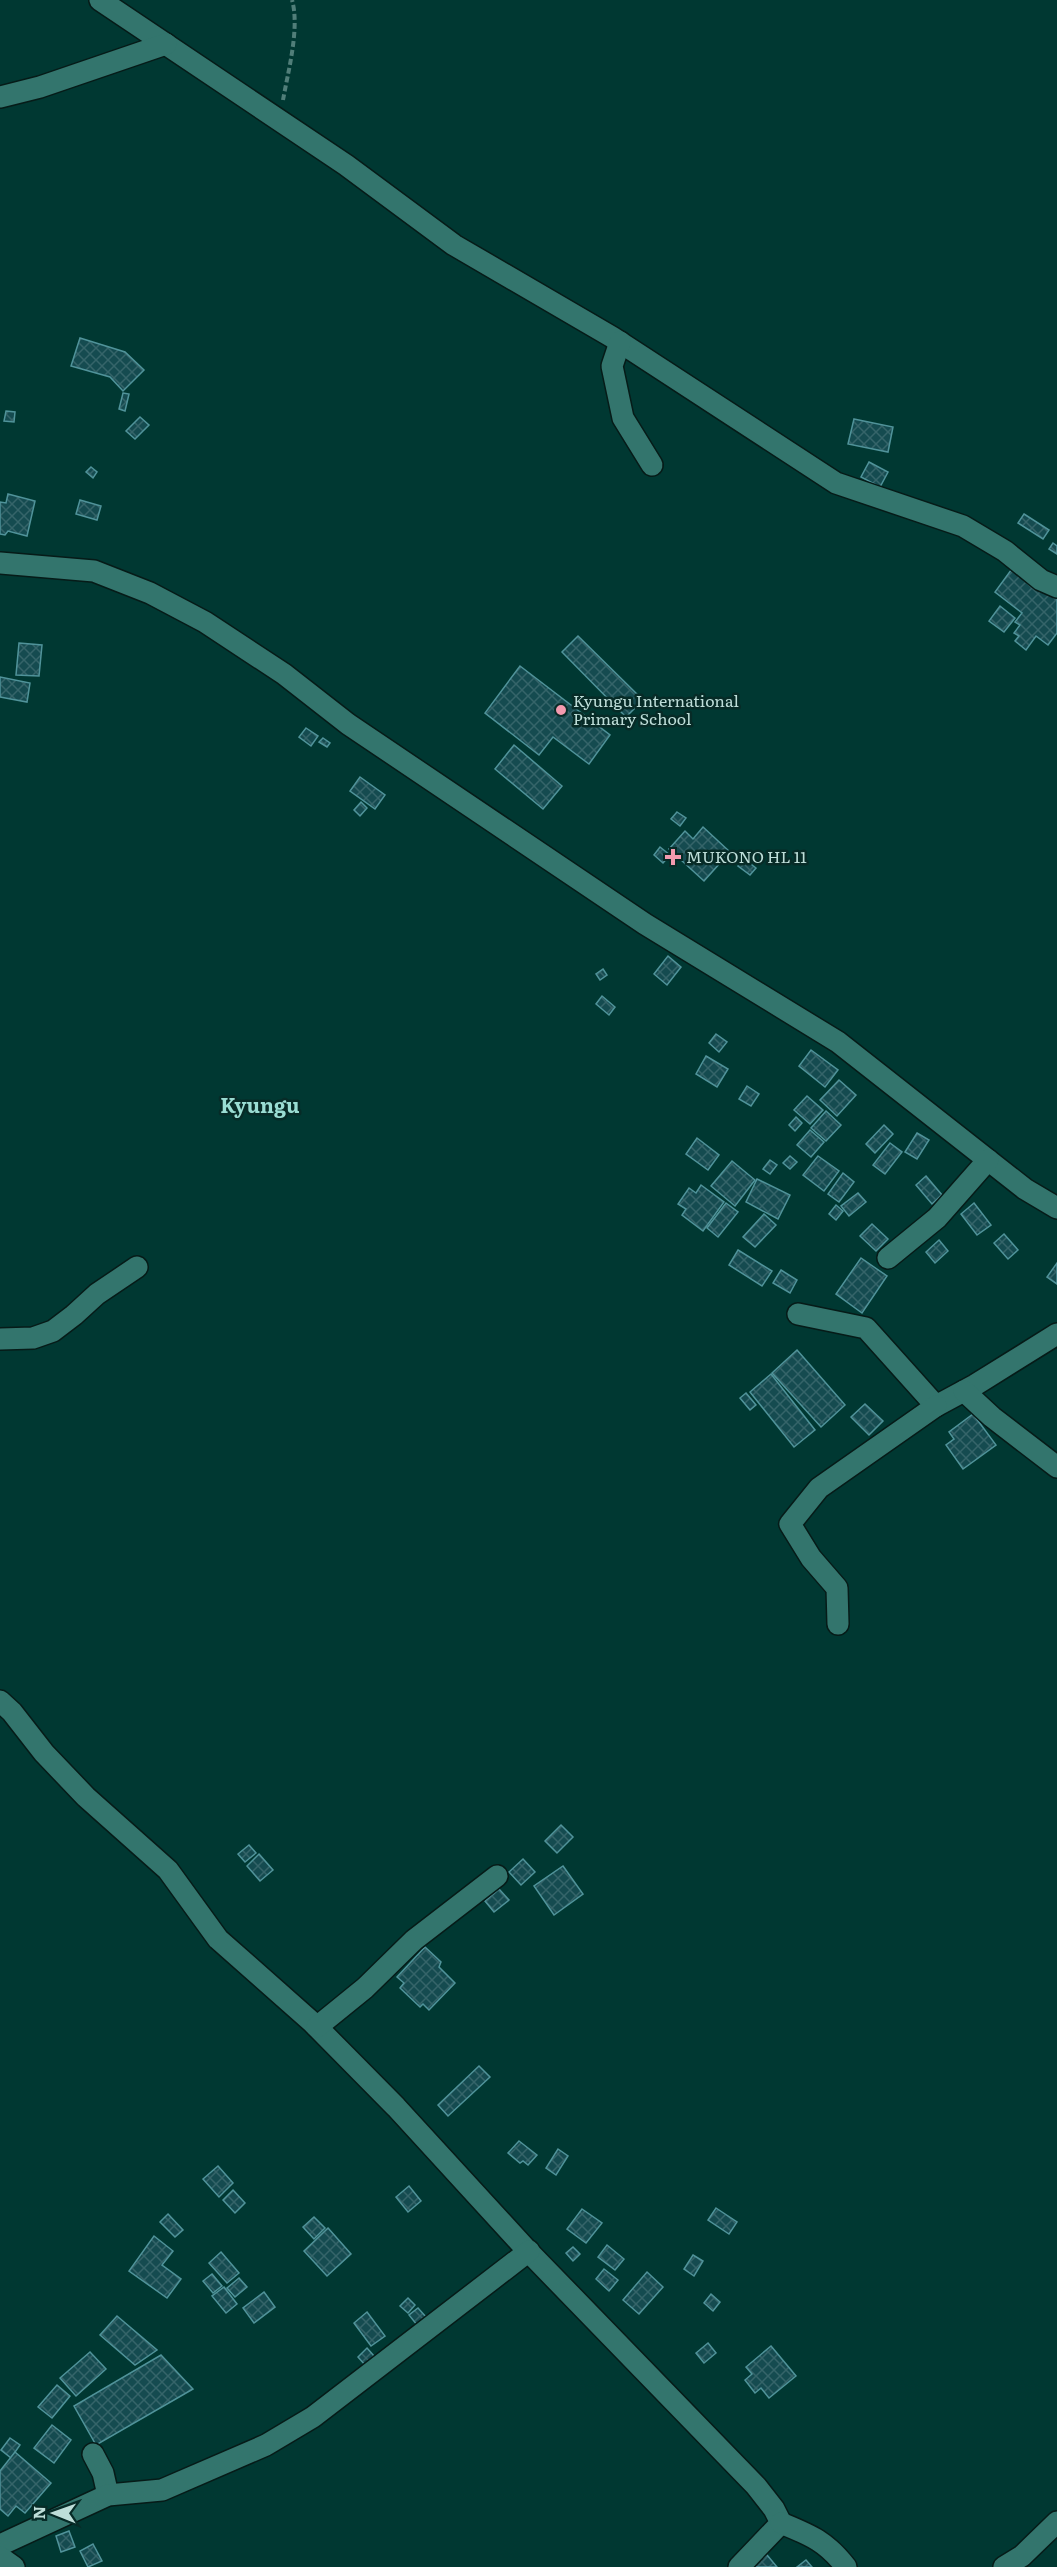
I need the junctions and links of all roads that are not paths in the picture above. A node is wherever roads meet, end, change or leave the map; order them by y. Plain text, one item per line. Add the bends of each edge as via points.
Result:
1 (100, 0) edge
2 (166, 44) junction
3 (0, 97) edge
4 (620, 342) junction
5 (652, 465) dead end
6 (0, 563) edge
7 (1057, 587) edge
8 (988, 1160) junction
9 (1057, 1208) edge
10 (888, 1258) dead end
11 (137, 1267) dead end
12 (798, 1314) dead end
13 (1057, 1334) edge
14 (0, 1339) edge
15 (964, 1390) junction
16 (936, 1406) junction
17 (1057, 1467) edge
18 (838, 1624) dead end
19 (0, 1701) edge
20 (497, 1876) dead end
21 (317, 2027) junction
22 (529, 2251) junction
23 (93, 2454) dead end
24 (108, 2495) junction
25 (1057, 2522) edge
26 (780, 2523) junction
27 (0, 2545) edge
28 (0, 2557) edge
29 (14, 2567) edge
30 (739, 2567) edge
31 (846, 2567) edge
32 (1004, 2567) edge

1 - 2 street
2 - 3 street
2 - 4 street via 346,165 454,245
4 - 5 street via 612,366 623,418
4 - 7 street via 836,483 963,526
6 - 8 street via 94,572 150,593 205,622 284,674 348,724 645,924 838,1042
8 - 9 street
8 - 10 street via 937,1218
11 - 14 street via 53,1331 33,1338
12 - 16 street via 866,1328
13 - 15 street
15 - 16 street
15 - 17 street
16 - 18 street via 819,1488 790,1524 811,1558 837,1588
19 - 21 street via 86,1797 168,1870 218,1939
20 - 21 street via 414,1940 365,1988
21 - 22 street
22 - 24 street via 313,2417 266,2445 162,2490
22 - 26 street via 756,2486
23 - 24 street via 104,2473
24 - 27 street
25 - 32 street via 1022,2556
26 - 30 street
26 - 31 street via 816,2537
28 - 29 street

